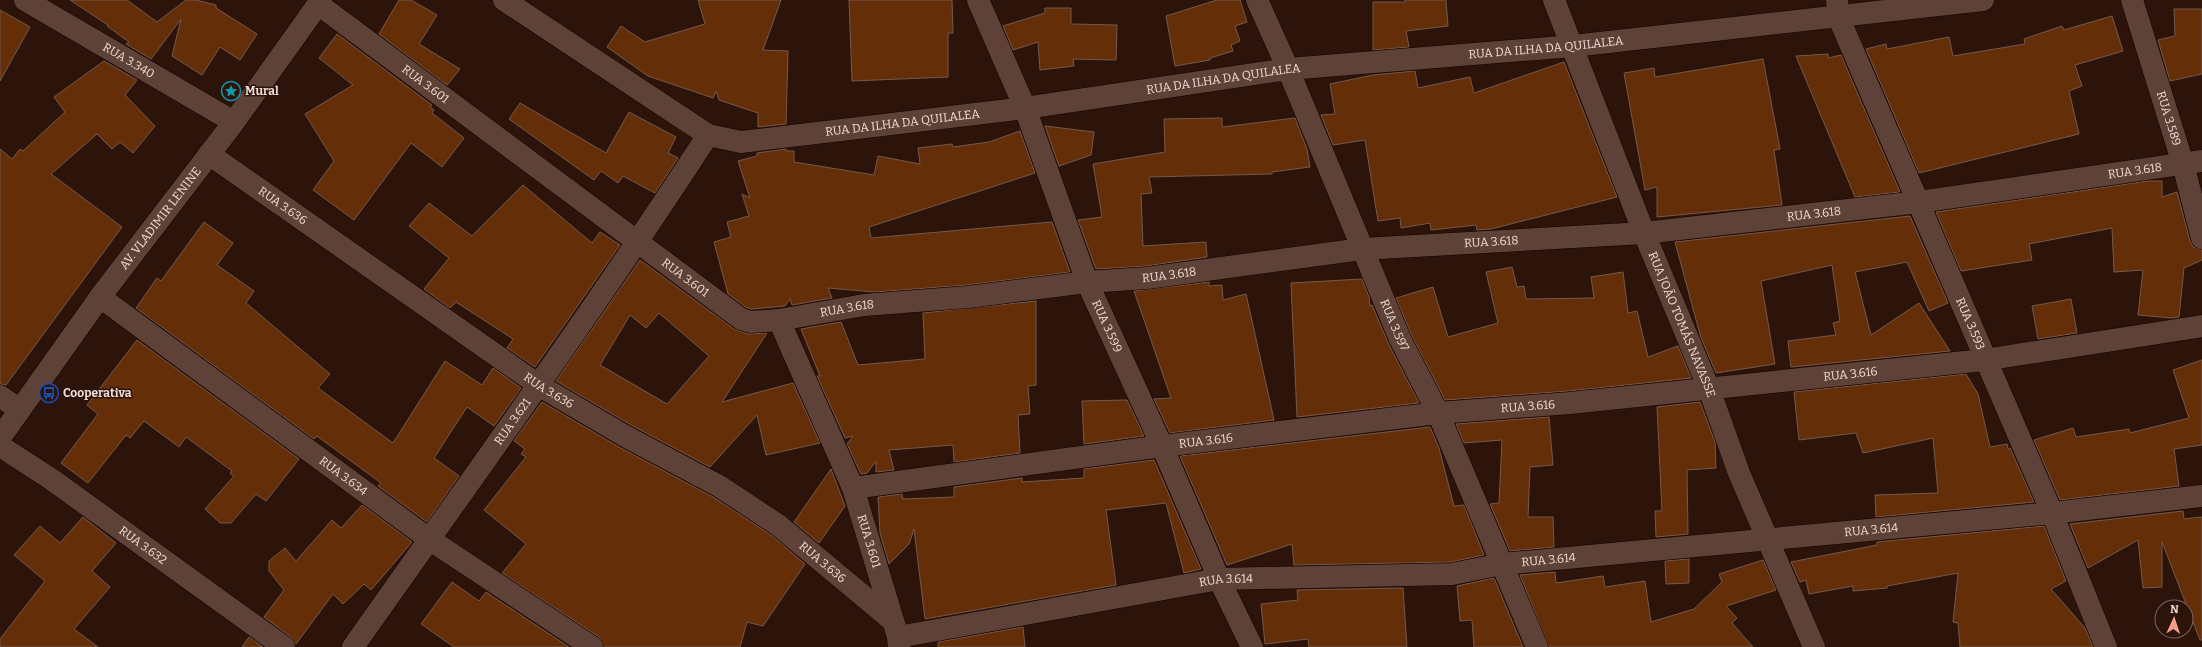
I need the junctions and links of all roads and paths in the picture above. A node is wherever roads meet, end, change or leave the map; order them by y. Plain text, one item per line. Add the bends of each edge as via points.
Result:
1 (24, 0) edge
2 (504, 0) edge
3 (978, 0) edge
4 (1257, 0) edge
5 (1554, 0) edge
6 (1983, 0) edge
7 (2132, 0) edge
8 (319, 2) edge
9 (1838, 8) edge
10 (1573, 46) junction
11 (1288, 69) junction
12 (1025, 108) junction
13 (234, 122) junction
14 (708, 135) junction
15 (209, 154) junction
16 (2192, 162) edge
17 (1919, 202) junction
18 (1644, 233) junction
19 (2202, 238) edge
20 (638, 243) junction
21 (1362, 249) junction
22 (1087, 282) junction
23 (100, 297) junction
24 (779, 320) junction
25 (2202, 326) edge
26 (1984, 360) junction
27 (540, 386) junction
28 (1709, 389) junction
29 (0, 396) edge
30 (20, 410) junction
31 (1438, 413) junction
32 (0, 438) edge
33 (0, 446) edge
34 (1162, 446) junction
35 (853, 488) junction
36 (2202, 496) edge
37 (2052, 513) junction
38 (429, 539) junction
39 (1768, 539) junction
40 (1502, 564) junction
41 (1219, 579) junction
42 (896, 635) edge
43 (284, 647) edge
44 (354, 647) edge
45 (592, 647) edge
46 (1252, 647) edge
47 (1538, 647) edge
48 (1814, 647) edge
49 (2106, 647) edge

1 - 13 street, RUA 3.340
2 - 14 street, RUA DA ILHA DA QUILALEA
3 - 12 street, RUA 3.599
4 - 11 street, RUA 3.597
5 - 10 street, RUA JOÃO TOMÁS NAVASSE
6 - 9 street, RUA DA ILHA DA QUILALEA
7 - 16 street, RUA 3.589
8 - 13 street, AV. VLADIMIR LENINE
8 - 20 street, RUA 3.601
9 - 10 street, RUA DA ILHA DA QUILALEA
9 - 17 street, RUA 3.593
10 - 11 street, RUA DA ILHA DA QUILALEA
10 - 18 street, RUA JOÃO TOMÁS NAVASSE
11 - 12 street, RUA DA ILHA DA QUILALEA
11 - 21 street, RUA 3.597
12 - 14 street, RUA DA ILHA DA QUILALEA via 741,142
12 - 22 street, RUA 3.599
13 - 15 street, AV. VLADIMIR LENINE
14 - 20 street, RUA 3.621
15 - 23 street, AV. VLADIMIR LENINE
15 - 27 street, RUA 3.636
16 - 17 street, RUA 3.618
16 - 19 street, RUA 3.589
17 - 18 street, RUA 3.618
17 - 26 street, RUA 3.593
18 - 21 street, RUA 3.618
18 - 28 street, RUA JOÃO TOMÁS NAVASSE
20 - 24 street, RUA 3.601 via 741,319 751,322
20 - 27 street, RUA 3.621
21 - 22 street, RUA 3.618 via 1147,278
21 - 31 street, RUA 3.597 via 1400,339
22 - 24 street, RUA 3.618 via 968,297 864,304
22 - 34 street, RUA 3.599
23 - 30 street, AV. VLADIMIR LENINE
23 - 38 street, RUA 3.634
24 - 35 street, RUA 3.601
25 - 26 street, RUA 3.616
26 - 28 street, RUA 3.616
26 - 37 street, RUA 3.593
27 - 38 street, RUA 3.621
27 - 42 street, RUA 3.636 via 625,436 719,486 778,525
28 - 31 street, RUA 3.616
28 - 39 street, RUA JOÃO TOMÁS NAVASSE via 1739,473
29 - 30 street
30 - 32 street, AV. VLADIMIR LENINE
31 - 34 street, RUA 3.616
31 - 40 street, RUA 3.597
33 - 43 street, RUA 3.632 via 51,479
34 - 35 street, RUA 3.616
34 - 41 street, RUA 3.599
35 - 42 street, RUA 3.601
36 - 37 street, RUA 3.614
37 - 39 street, RUA 3.614
37 - 49 street, RUA 3.593
38 - 44 street, RUA 3.621
38 - 45 street, RUA 3.634
39 - 40 street, RUA 3.614
39 - 48 street, RUA JOÃO TOMÁS NAVASSE
40 - 41 street, RUA 3.614 via 1452,574
40 - 47 street, RUA 3.597
41 - 42 street, RUA 3.614
41 - 46 street, RUA 3.599

